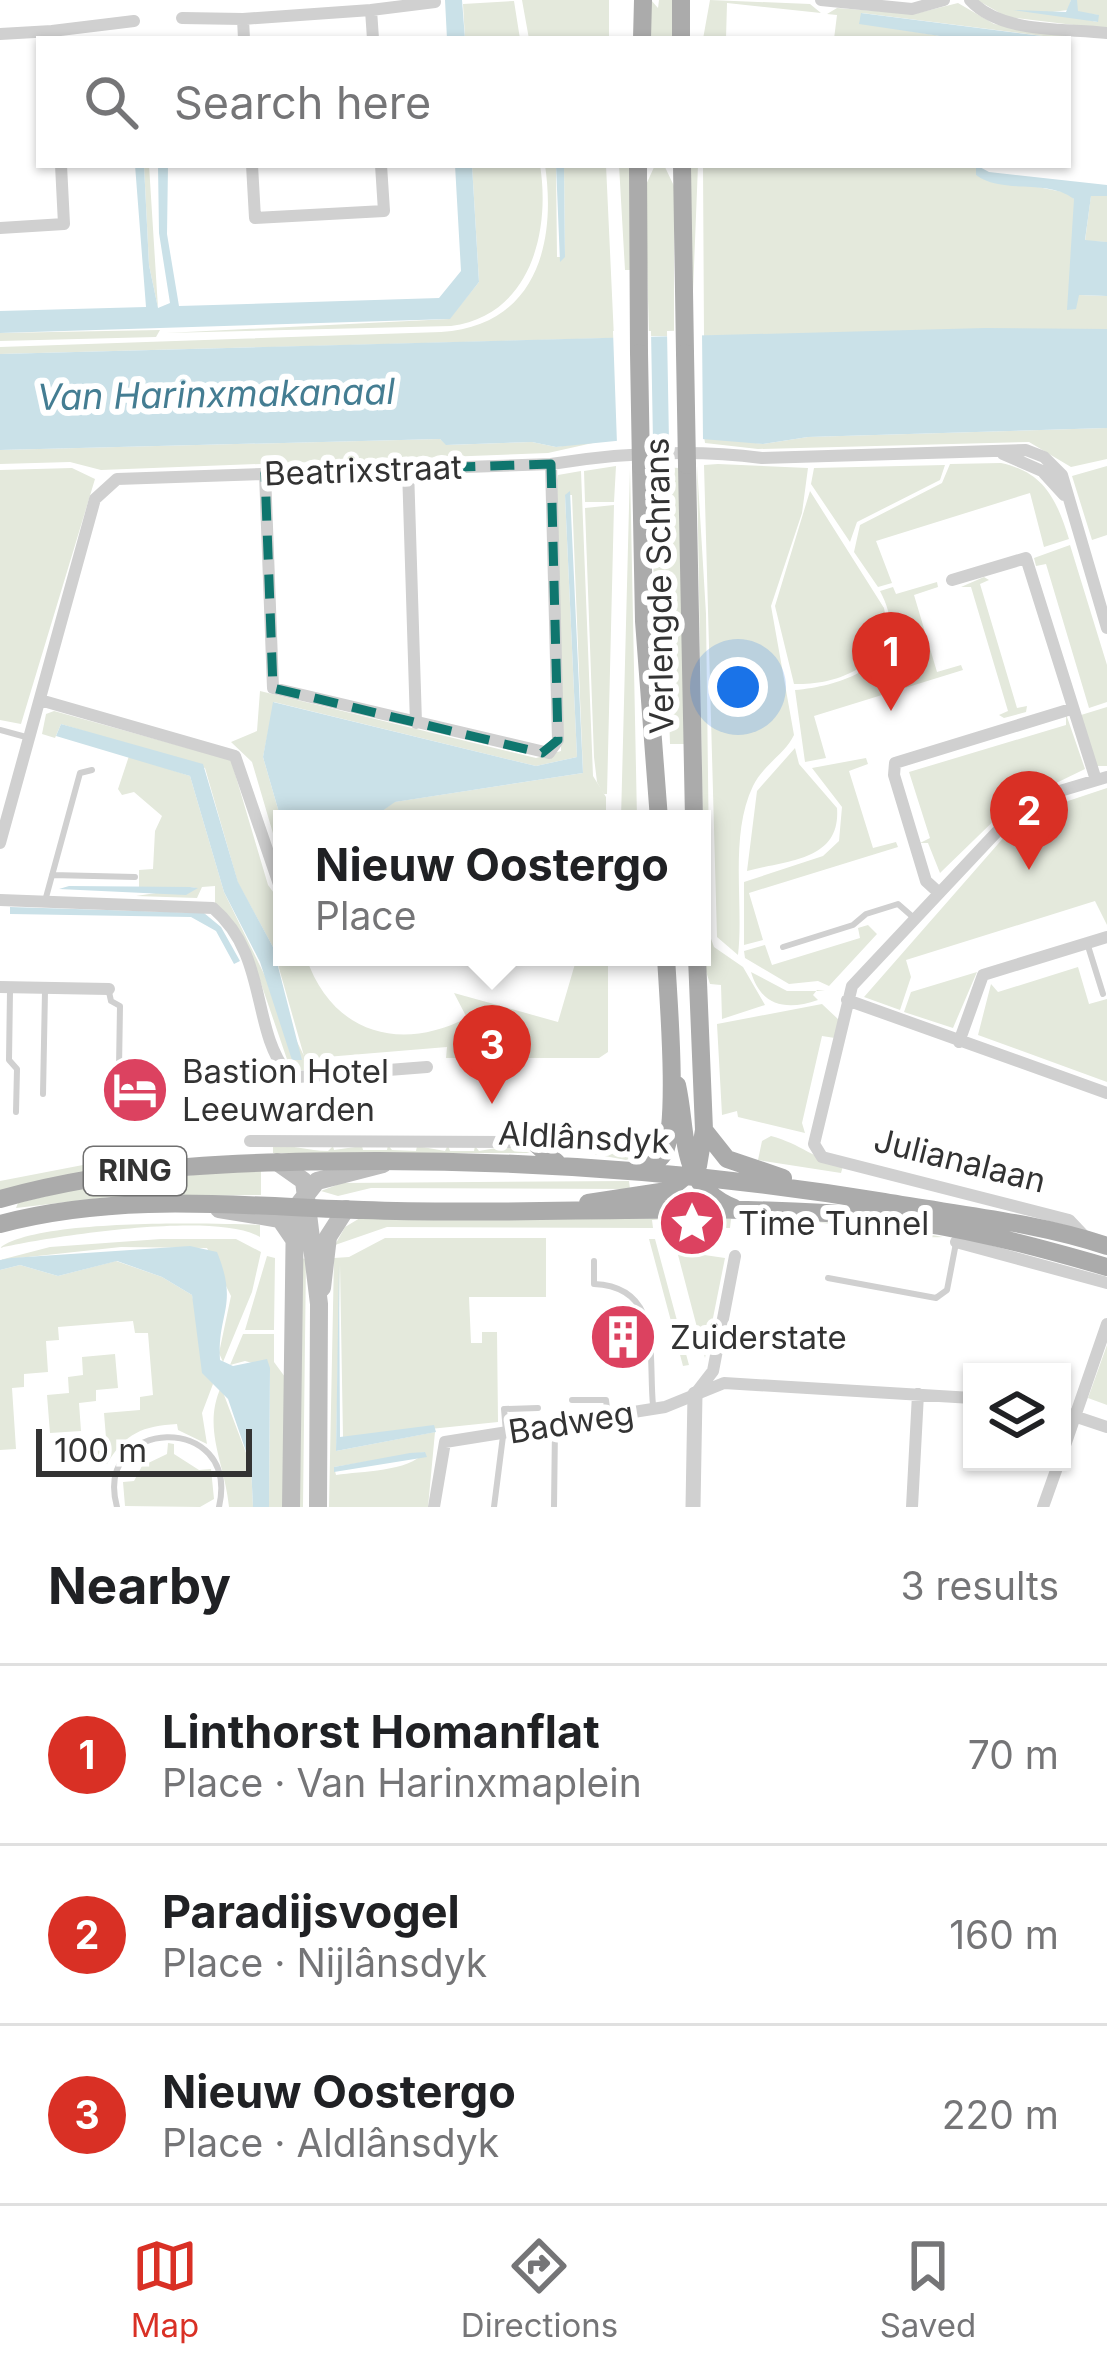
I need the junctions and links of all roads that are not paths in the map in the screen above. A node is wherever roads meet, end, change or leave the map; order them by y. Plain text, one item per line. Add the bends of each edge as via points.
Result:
1 (821, 0) edge
2 (944, 0) edge
3 (970, 0) edge
4 (841, 1) edge
5 (435, 2) edge
6 (643, 2) edge
7 (681, 4) edge
8 (307, 7) edge
9 (371, 10) junction
10 (182, 17) dead end
11 (243, 19) junction
12 (134, 21) dead end
13 (1107, 33) edge
14 (0, 34) edge
15 (52, 35) edge
16 (244, 36) edge
17 (373, 36) edge
18 (642, 36) edge
19 (681, 36) edge
20 (61, 168) edge
21 (252, 168) edge
22 (381, 168) edge
23 (638, 168) edge
24 (682, 168) edge
25 (0, 228) edge
26 (551, 464) junction
27 (408, 469) junction
28 (266, 473) junction
29 (952, 580) dead end
30 (1107, 628) edge
31 (40, 700) junction
32 (1071, 709) junction
33 (416, 723) junction
34 (0, 730) edge
35 (30, 738) junction
36 (92, 770) dead end
37 (1101, 778) edge
38 (0, 785) edge
39 (15, 790) junction
40 (658, 810) edge
41 (694, 810) edge
42 (0, 843) edge
43 (273, 867) edge
44 (52, 875) junction
45 (135, 877) dead end
46 (938, 892) junction
47 (0, 900) edge
48 (45, 901) junction
49 (914, 918) junction
50 (1107, 937) edge
51 (1087, 943) junction
52 (783, 947) dead end
53 (666, 966) edge
54 (697, 966) edge
55 (5, 987) edge
56 (45, 988) junction
57 (109, 988) joint
58 (1103, 994) dead end
59 (847, 1000) junction
60 (959, 1042) junction
61 (672, 1065) junction
62 (427, 1067) dead end
63 (119, 1068) dead end
64 (1107, 1093) edge
65 (43, 1094) dead end
66 (16, 1112) dead end
67 (704, 1130) junction
68 (250, 1141) joint
69 (534, 1142) joint
70 (228, 1161) junction
71 (273, 1161) junction
72 (394, 1161) junction
73 (557, 1163) junction
74 (642, 1169) junction
75 (692, 1173) junction
76 (811, 1190) junction
77 (0, 1199) edge
78 (305, 1200) junction
79 (189, 1202) junction
80 (346, 1209) junction
81 (549, 1210) junction
82 (693, 1211) joint
83 (744, 1211) junction
84 (0, 1224) edge
85 (954, 1235) junction
86 (293, 1238) junction
87 (1098, 1244) edge
88 (736, 1256) dead end
89 (594, 1261) dead end
90 (1107, 1268) edge
91 (828, 1278) dead end
92 (1107, 1283) edge
93 (319, 1304) junction
94 (1107, 1324) edge
95 (695, 1394) junction
96 (918, 1394) junction
97 (963, 1397) edge
98 (572, 1400) dead end
99 (538, 1408) dead end
100 (654, 1409) junction
101 (1071, 1409) edge
102 (1071, 1415) edge
103 (608, 1416) junction
104 (555, 1424) junction
105 (1107, 1427) edge
106 (505, 1432) junction
107 (1055, 1471) edge
108 (117, 1507) edge
109 (221, 1507) edge
110 (290, 1507) edge
111 (318, 1507) edge
112 (434, 1507) edge
113 (494, 1507) edge
114 (554, 1507) edge
115 (693, 1507) edge
116 (912, 1507) edge
117 (1043, 1507) edge

1 - 4 street
2 - 4 street via 912,9
3 - 13 street via 1008,22
5 - 9 street
6 - 18 main road
7 - 19 main road
8 - 9 street
8 - 11 street
9 - 17 street
10 - 11 street
11 - 16 street
12 - 15 street
14 - 15 street
20 - 25 street via 64,224
21 - 22 street via 255,218 384,211
23 - 40 main road, Verlengde Schrans, bridge via 644,621
24 - 41 main road, Verlengde Schrans, bridge
26 - 27 street, Beatrixstraat
26 - 30 street, Beatrixstraat via 606,455 996,452 1042,471 1068,500
26 - 33 street via 557,746 542,753
27 - 28 street, Beatrixstraat
27 - 33 street
28 - 31 street, Beatrixstraat via 125,478 100,490
28 - 33 street via 273,688
29 - 32 street via 1026,558
31 - 35 street, Beatrixstraat
31 - 43 street via 235,755
32 - 37 street
32 - 46 street via 895,763 926,881
34 - 35 lane
35 - 39 street, Beatrixstraat
36 - 44 lane via 80,772
37 - 46 street via 1007,821
38 - 39 lane
39 - 42 street, Beatrixstraat
44 - 45 lane
44 - 48 lane
46 - 49 street
47 - 48 street
48 - 62 street via 213,908 234,930 281,1066 292,1076
49 - 52 lane via 898,904
49 - 59 street
50 - 51 street
51 - 58 lane
51 - 60 street via 983,975
53 - 61 main road
54 - 67 main road
55 - 56 street
55 - 66 lane
56 - 57 street
56 - 65 lane
57 - 63 lane via 120,1006
59 - 60 street
59 - 87 street, Julianalaan via 814,1144 822,1157 1069,1220
60 - 64 street
61 - 74 main road via 667,1146
61 - 75 main road
67 - 75 main road
67 - 76 main road, Julianalaan via 721,1156
68 - 69 street, Aldlânsdyk
68 - 70 main road
69 - 73 main road
70 - 71 main road, Aldlânsdyk / RING
70 - 77 main road, Aldlânsdyk / RING
71 - 72 main road, Aldlânsdyk / RING
71 - 78 main road via 291,1168
72 - 73 main road, Aldlânsdyk / RING
72 - 78 main road, Aldlânsdyk via 326,1177
73 - 74 main road, Aldlânsdyk / RING
74 - 75 main road, Aldlânsdyk / RING
75 - 76 main road, Julianalaan / RING
75 - 81 main road, Aldlânsdyk via 658,1194
75 - 83 main road via 708,1195
76 - 87 main road, Julianalaan / RING
78 - 79 main road, Aldlânsdyk / RING
78 - 80 main road, Aldlânsdyk / RING
78 - 86 main road
78 - 93 main road
79 - 84 main road, Aldlânsdyk / RING via 104,1205
79 - 86 main road, Aldlânsdyk via 280,1220
80 - 81 main road, Aldlânsdyk / RING
80 - 93 main road via 328,1238
81 - 82 main road, Aldlânsdyk / RING
82 - 83 main road, Julianalaan / RING
83 - 85 main road, Julianalaan / RING via 852,1215
85 - 90 main road, Julianalaan / RING
85 - 91 lane via 950,1282 937,1298
85 - 92 street, Julianalaan
86 - 110 main road
88 - 95 street via 713,1371
89 - 100 lane via 594,1284 621,1287 642,1307 653,1349
93 - 111 main road
94 - 101 street
95 - 96 street, Badweg via 724,1383
95 - 100 street, Badweg
95 - 115 street
96 - 97 street, Badweg
96 - 116 street
98 - 103 lane via 606,1400
99 - 106 lane via 505,1408
100 - 103 street, Badweg
102 - 105 street
103 - 104 street, Badweg
104 - 106 street, Badweg
104 - 114 lane
106 - 112 street, Badweg via 445,1442
106 - 113 lane
107 - 117 street
108 - 109 lane via 120,1464 160,1436 202,1447 218,1467

